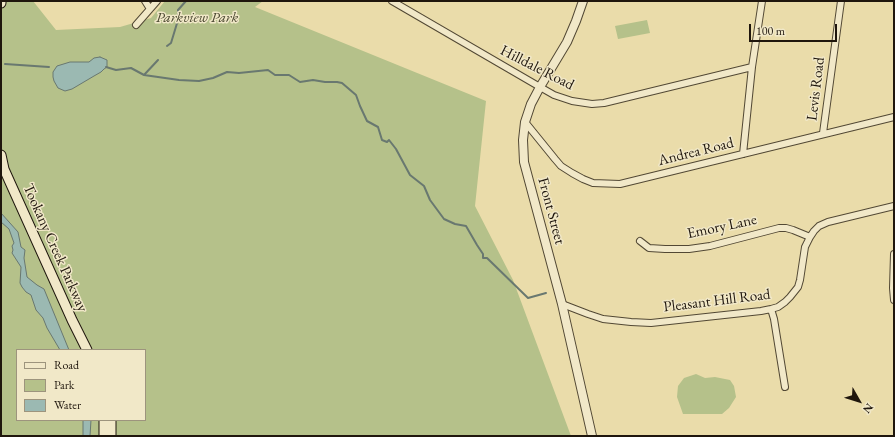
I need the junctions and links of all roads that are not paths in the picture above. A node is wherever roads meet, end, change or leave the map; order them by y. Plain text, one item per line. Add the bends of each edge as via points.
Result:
1 (145, 1) edge
2 (157, 1) edge
3 (392, 1) edge
4 (583, 1) edge
5 (762, 1) edge
6 (841, 1) edge
7 (150, 9) junction
8 (136, 25) dead end
9 (752, 67) junction
10 (540, 87) junction
11 (894, 116) edge
12 (526, 122) junction
13 (824, 133) junction
14 (743, 154) junction
15 (1, 155) edge
16 (894, 206) edge
17 (810, 237) junction
18 (640, 241) dead end
19 (894, 254) edge
20 (894, 300) edge
21 (562, 304) junction
22 (771, 310) junction
23 (86, 349) edge
24 (785, 388) dead end
25 (104, 421) edge
26 (111, 421) edge
27 (104, 436) edge
28 (111, 436) edge
29 (592, 436) edge

1 - 7 street
2 - 7 street
3 - 10 street, Hilldale Road
4 - 10 street, Front Street via 567,42
5 - 9 street
6 - 13 street, Levis Road
7 - 8 street
9 - 10 street, Hilldale Road via 604,103 572,101
9 - 14 street
10 - 12 street, Front Street via 531,104
11 - 13 street, Andrea Road
12 - 14 street, Andrea Road via 561,166 583,180 593,183 620,184
12 - 21 street, Front Street via 523,140 524,162
13 - 14 street, Andrea Road
15 - 23 main road, Tookany Creek Parkway via 4,169
16 - 17 street, Pleasant Hill Road via 828,222 819,226
17 - 18 street, Emory Lane via 780,228 689,249 649,248
17 - 22 street, Pleasant Hill Road via 805,247 798,287 785,302
19 - 20 street
21 - 22 street, Pleasant Hill Road via 603,318 651,323
21 - 29 street, Front Street
22 - 24 street
25 - 27 main road
26 - 28 main road

